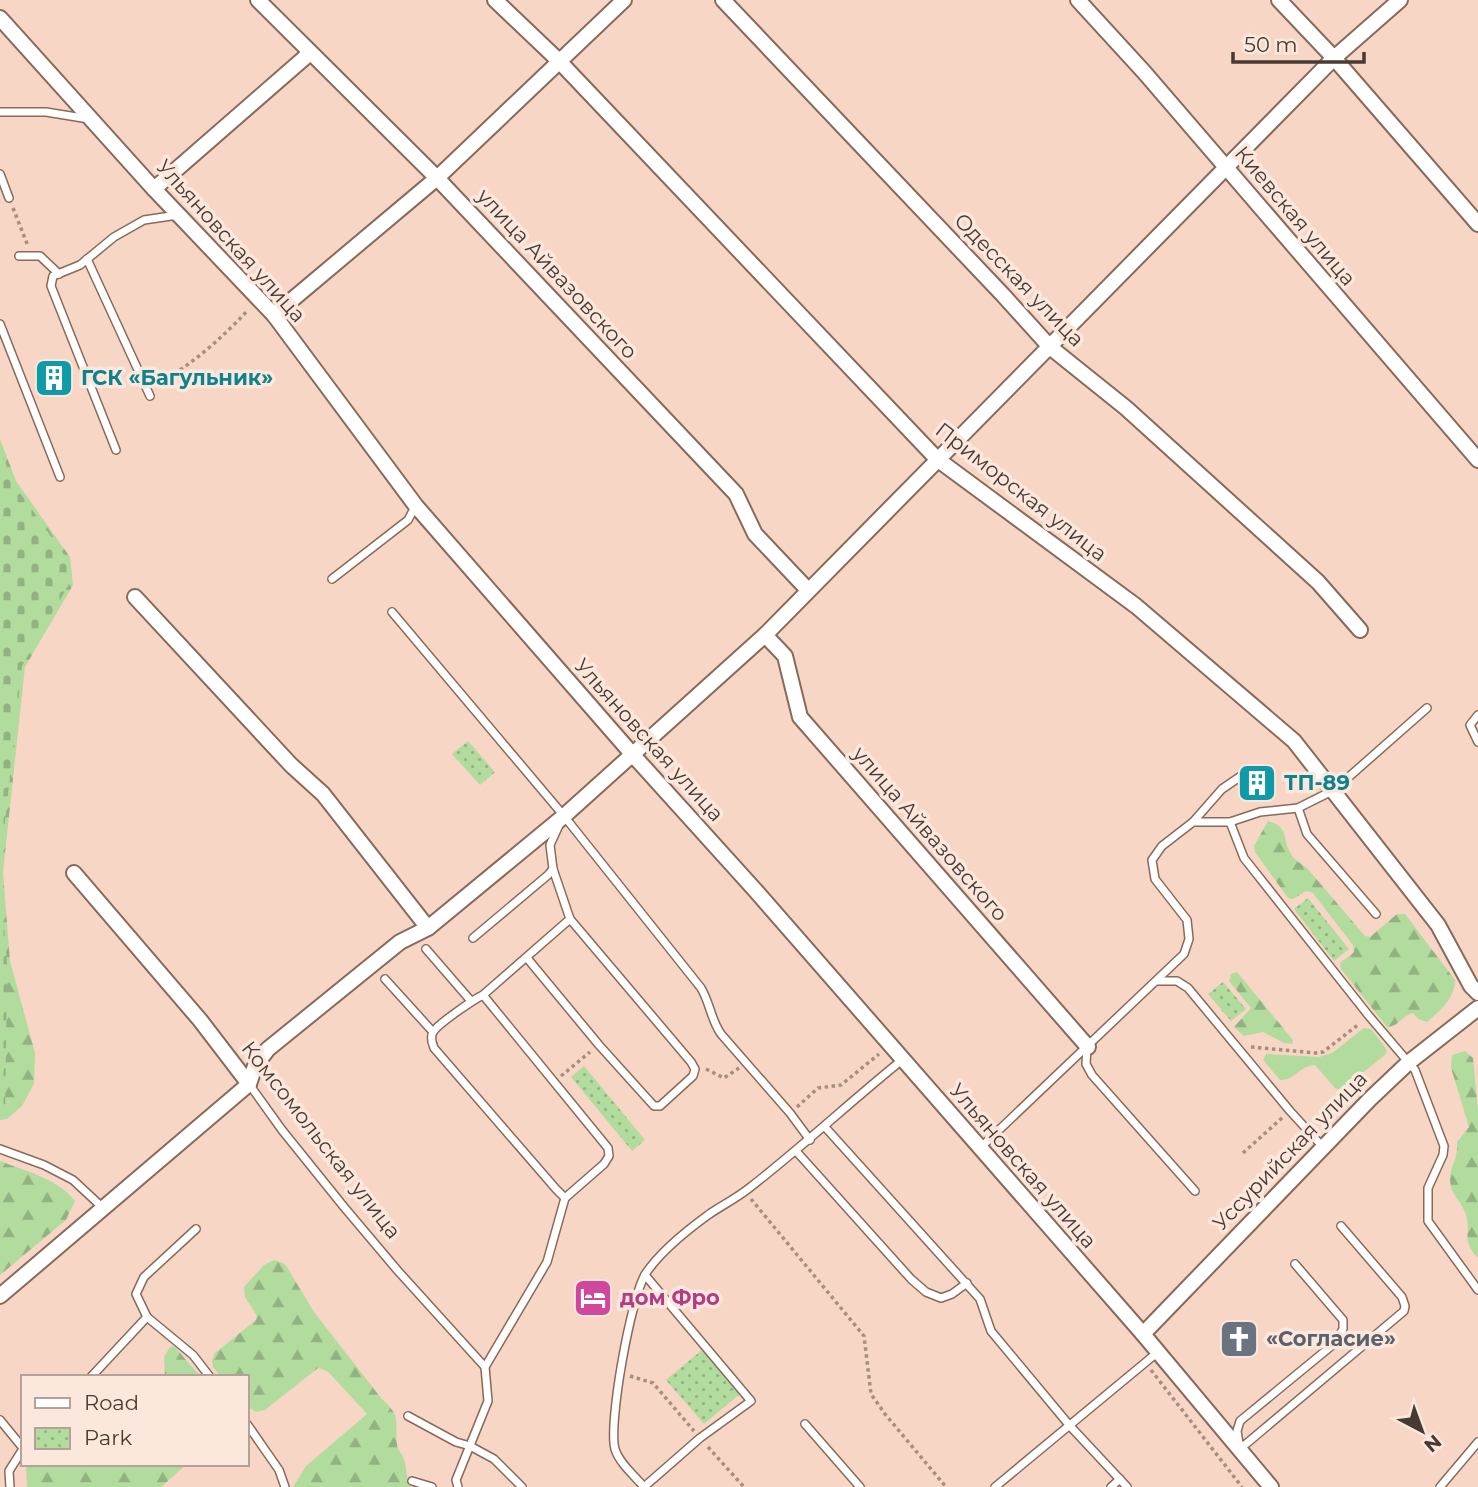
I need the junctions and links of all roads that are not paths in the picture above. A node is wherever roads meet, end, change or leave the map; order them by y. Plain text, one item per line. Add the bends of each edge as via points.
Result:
1 (258, 0) edge
2 (495, 0) edge
3 (624, 0) edge
4 (723, 0) edge
5 (1078, 0) edge
6 (1279, 0) edge
7 (1399, 0) edge
8 (0, 18) edge
9 (310, 53) junction
10 (1334, 58) junction
11 (558, 60) junction
12 (0, 112) edge
13 (93, 120) junction
14 (1227, 168) junction
15 (0, 174) edge
16 (437, 178) junction
17 (154, 188) junction
18 (9, 198) road end
19 (179, 215) junction
20 (1478, 224) edge
21 (19, 256) dead end
22 (87, 259) junction
23 (59, 274) junction
24 (274, 315) junction
25 (0, 324) edge
26 (1050, 347) junction
27 (149, 392) road end
28 (116, 450) dead end
29 (937, 459) junction
30 (1478, 460) edge
31 (60, 477) dead end
32 (416, 506) junction
33 (332, 579) dead end
34 (808, 590) junction
35 (135, 597) dead end
36 (391, 612) dead end
37 (1360, 630) dead end
38 (765, 635) junction
39 (1427, 708) dead end
40 (1478, 715) edge
41 (1478, 742) edge
42 (633, 755) junction
43 (1247, 772) dead end
44 (1334, 790) junction
45 (1298, 808) junction
46 (564, 817) junction
47 (1193, 821) junction
48 (1230, 822) junction
49 (553, 869) junction
50 (74, 873) dead end
51 (1376, 914) dead end
52 (570, 919) junction
53 (428, 928) junction
54 (473, 938) dead end
55 (426, 949) dead end
56 (527, 958) junction
57 (385, 979) dead end
58 (1157, 981) junction
59 (1478, 993) edge
60 (483, 995) junction
61 (471, 1001) junction
62 (1478, 1009) edge
63 (433, 1032) junction
64 (1088, 1047) junction
65 (902, 1060) junction
66 (1408, 1063) junction
67 (249, 1084) junction
68 (825, 1127) junction
69 (810, 1140) junction
70 (1322, 1146) junction
71 (980, 1148) junction
72 (0, 1149) edge
73 (796, 1151) junction
74 (1195, 1191) dead end
75 (565, 1198) junction
76 (102, 1207) junction
77 (1341, 1226) dead end
78 (195, 1229) dead end
79 (1295, 1264) dead end
80 (645, 1275) junction
81 (967, 1283) junction
82 (1478, 1290) edge
83 (0, 1296) edge
84 (147, 1317) junction
85 (1143, 1334) junction
86 (1158, 1352) junction
87 (485, 1367) junction
88 (93, 1375) edge
89 (208, 1375) edge
90 (408, 1416) dead end
91 (0, 1420) edge
92 (805, 1424) dead end
93 (248, 1425) edge
94 (1070, 1426) junction
95 (3, 1429) edge
96 (1478, 1442) edge
97 (470, 1446) junction
98 (21, 1447) edge
99 (1240, 1450) junction
100 (21, 1452) edge
101 (1120, 1479) junction
102 (412, 1481) dead end
103 (10, 1487) edge
104 (285, 1487) edge
105 (432, 1487) edge
106 (458, 1487) edge
107 (522, 1487) edge
108 (644, 1487) edge
109 (860, 1487) edge
110 (995, 1487) edge
111 (1111, 1487) edge
112 (1127, 1487) edge
113 (1271, 1487) edge
114 (1440, 1487) edge

1 - 9 street, улица Айвазовского
2 - 11 street, Приморская улица
3 - 11 street
4 - 26 street, Одесская улица
5 - 14 street, Киевская улица
6 - 10 street
7 - 10 street
8 - 13 street, Ульяновская улица
9 - 16 street, улица Айвазовского
9 - 17 street
10 - 14 street
10 - 20 street
11 - 16 street
11 - 29 street, Приморская улица
12 - 13 lane via 46,112
13 - 17 street, Ульяновская улица
14 - 26 street
14 - 30 street, Киевская улица
15 - 18 lane
16 - 24 street
16 - 34 street, улица Айвазовского via 736,494 755,534
17 - 19 street, Ульяновская улица
19 - 22 lane via 144,220
19 - 24 street, Ульяновская улица
21 - 23 lane via 40,256
22 - 23 lane
22 - 27 lane
23 - 28 lane via 52,276 51,286
24 - 32 street, Ульяновская улица
25 - 31 lane
26 - 29 street
26 - 37 street, Одесская улица via 1126,408 1318,582
29 - 34 street
29 - 44 street, Приморская улица via 1136,606 1284,732
32 - 33 lane via 408,520
32 - 42 street, Ульяновская улица
34 - 38 street
35 - 53 street via 323,794
36 - 46 lane
38 - 42 street
38 - 64 street, улица Айвазовского via 785,656 800,717
39 - 44 lane
40 - 41 lane via 1470,725
42 - 46 street
42 - 65 street, Ульяновская улица
43 - 47 lane via 1222,789
44 - 45 lane
44 - 59 street, Приморская улица via 1438,925
45 - 48 lane via 1260,812
45 - 51 lane via 1307,834
46 - 49 lane via 550,845
46 - 53 street
46 - 69 lane via 701,988 712,1021
47 - 48 lane
47 - 58 lane via 1152,860 1155,879 1187,920 1189,939 1184,954
48 - 66 lane via 1244,858
49 - 52 lane
49 - 54 lane
50 - 67 street, Комсомольская улица
52 - 56 lane
52 - 56 lane via 691,1062 694,1076 660,1106 654,1106
53 - 67 street via 400,942 268,1049
55 - 61 lane
56 - 60 lane
57 - 63 lane
58 - 64 lane
58 - 70 lane via 1177,981 1188,988
60 - 61 lane
60 - 75 lane via 608,1148 604,1164
61 - 63 lane
62 - 66 street, Уссурийская улица
63 - 75 lane via 434,1048
64 - 71 lane
64 - 74 lane via 1086,1064 1092,1075
65 - 68 lane
65 - 71 street, Ульяновская улица
66 - 70 street, Уссурийская улица
66 - 82 lane via 1416,1072 1444,1146 1428,1188 1427,1221
67 - 76 street
67 - 87 lane, Комсомольская улица via 344,1207
68 - 69 lane
68 - 81 lane
69 - 73 lane
70 - 85 street, Уссурийская улица
71 - 85 street, Ульяновская улица
72 - 76 lane via 73,1180
73 - 80 lane via 707,1215
73 - 81 lane via 926,1292 941,1298
75 - 87 lane via 547,1262
76 - 83 street
77 - 99 lane via 1402,1297 1404,1311
78 - 84 lane via 138,1286 136,1294
79 - 99 lane via 1343,1320 1343,1329 1335,1343 1240,1422
80 - 108 lane via 623,1350 613,1430 616,1453
80 - 108 lane via 751,1401
81 - 94 lane via 980,1299 991,1331
84 - 88 lane
84 - 89 lane via 193,1355
85 - 86 street, Ульяновская улица
86 - 94 lane
86 - 99 street, Ульяновская улица
87 - 97 lane via 488,1401
90 - 97 lane
91 - 95 lane
92 - 109 lane
93 - 104 lane via 279,1470
94 - 101 lane
94 - 110 lane
95 - 98 lane
96 - 114 lane
97 - 106 lane via 456,1480
97 - 107 lane via 494,1459
99 - 113 street, Ульяновская улица
100 - 103 lane via 9,1471
101 - 111 lane
101 - 112 lane
102 - 105 lane

